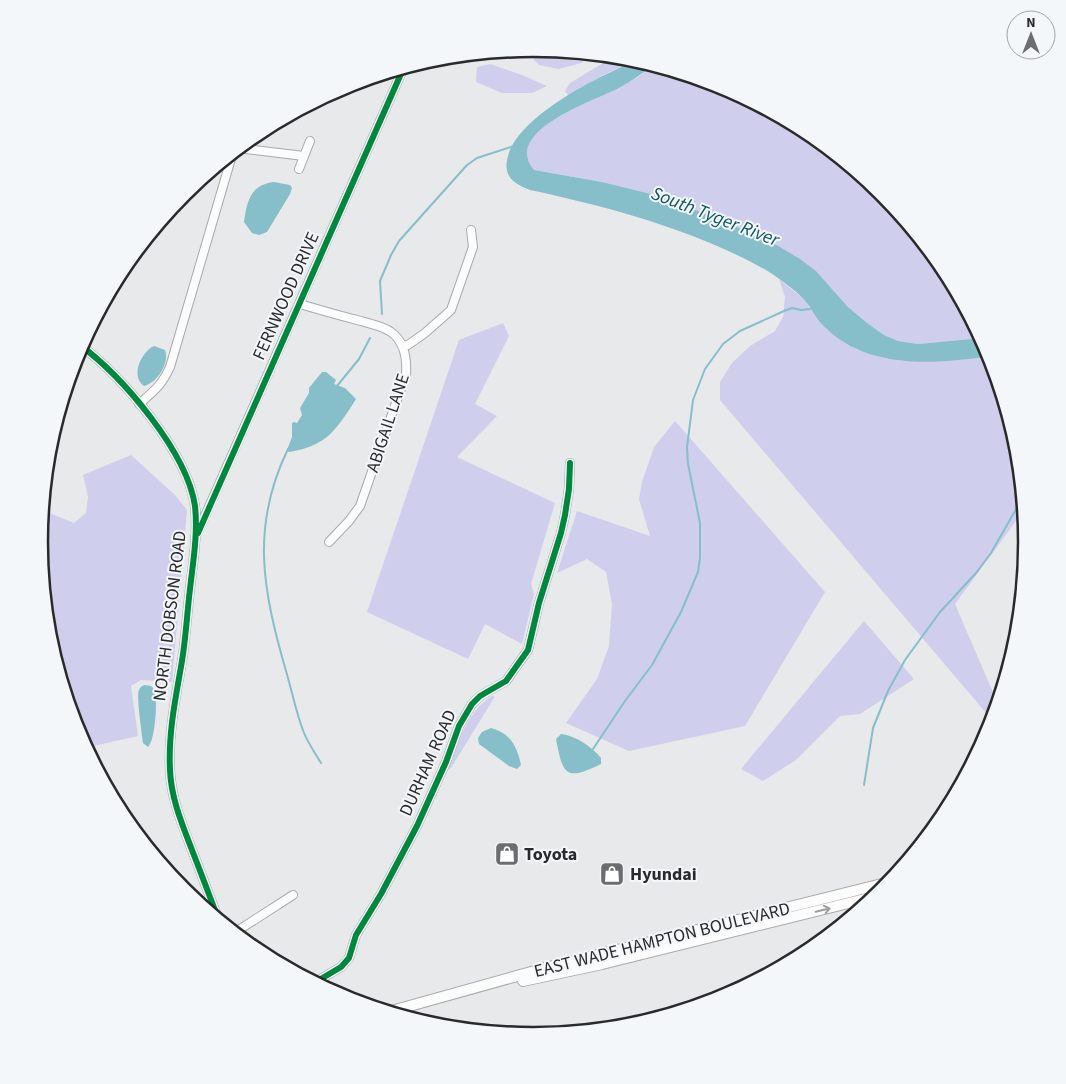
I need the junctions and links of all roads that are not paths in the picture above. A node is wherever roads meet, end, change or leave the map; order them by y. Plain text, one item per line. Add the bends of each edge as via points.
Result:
1 (401, 75) edge
2 (310, 141) dead end
3 (248, 149) edge
4 (304, 156) junction
5 (230, 163) edge
6 (299, 169) dead end
7 (471, 230) dead end
8 (300, 304) junction
9 (402, 346) junction
10 (87, 350) edge
11 (139, 404) junction
12 (570, 463) dead end
13 (196, 538) junction
14 (329, 542) dead end
15 (874, 887) edge
16 (293, 895) dead end
17 (861, 899) edge
18 (214, 908) edge
19 (777, 916) junction
20 (240, 929) edge
21 (321, 979) edge
22 (401, 1009) edge

1 - 8 street, FERNWOOD DRIVE
2 - 4 street
3 - 4 street
4 - 6 street
5 - 11 street via 170,367 158,388
7 - 9 street via 473,247 451,310 425,333
8 - 9 street via 390,331
8 - 13 street, FERNWOOD DRIVE
9 - 14 street, ABIGAIL LANE via 407,362 406,374 366,492 349,521
10 - 11 street, NORTH DOBSON ROAD
11 - 13 street, NORTH DOBSON ROAD via 159,430 183,472 194,505
12 - 21 street, DURHAM ROAD via 561,533 528,650 506,682 472,704 459,726 417,826 356,935 349,958
13 - 18 street, NORTH DOBSON ROAD via 173,721 170,773 179,815
15 - 19 main road, EAST WADE HAMPTON BOULEVARD
16 - 20 street
19 -> 17 main road, EAST WADE HAMPTON BOULEVARD
19 - 22 main road, EAST WADE HAMPTON BOULEVARD

